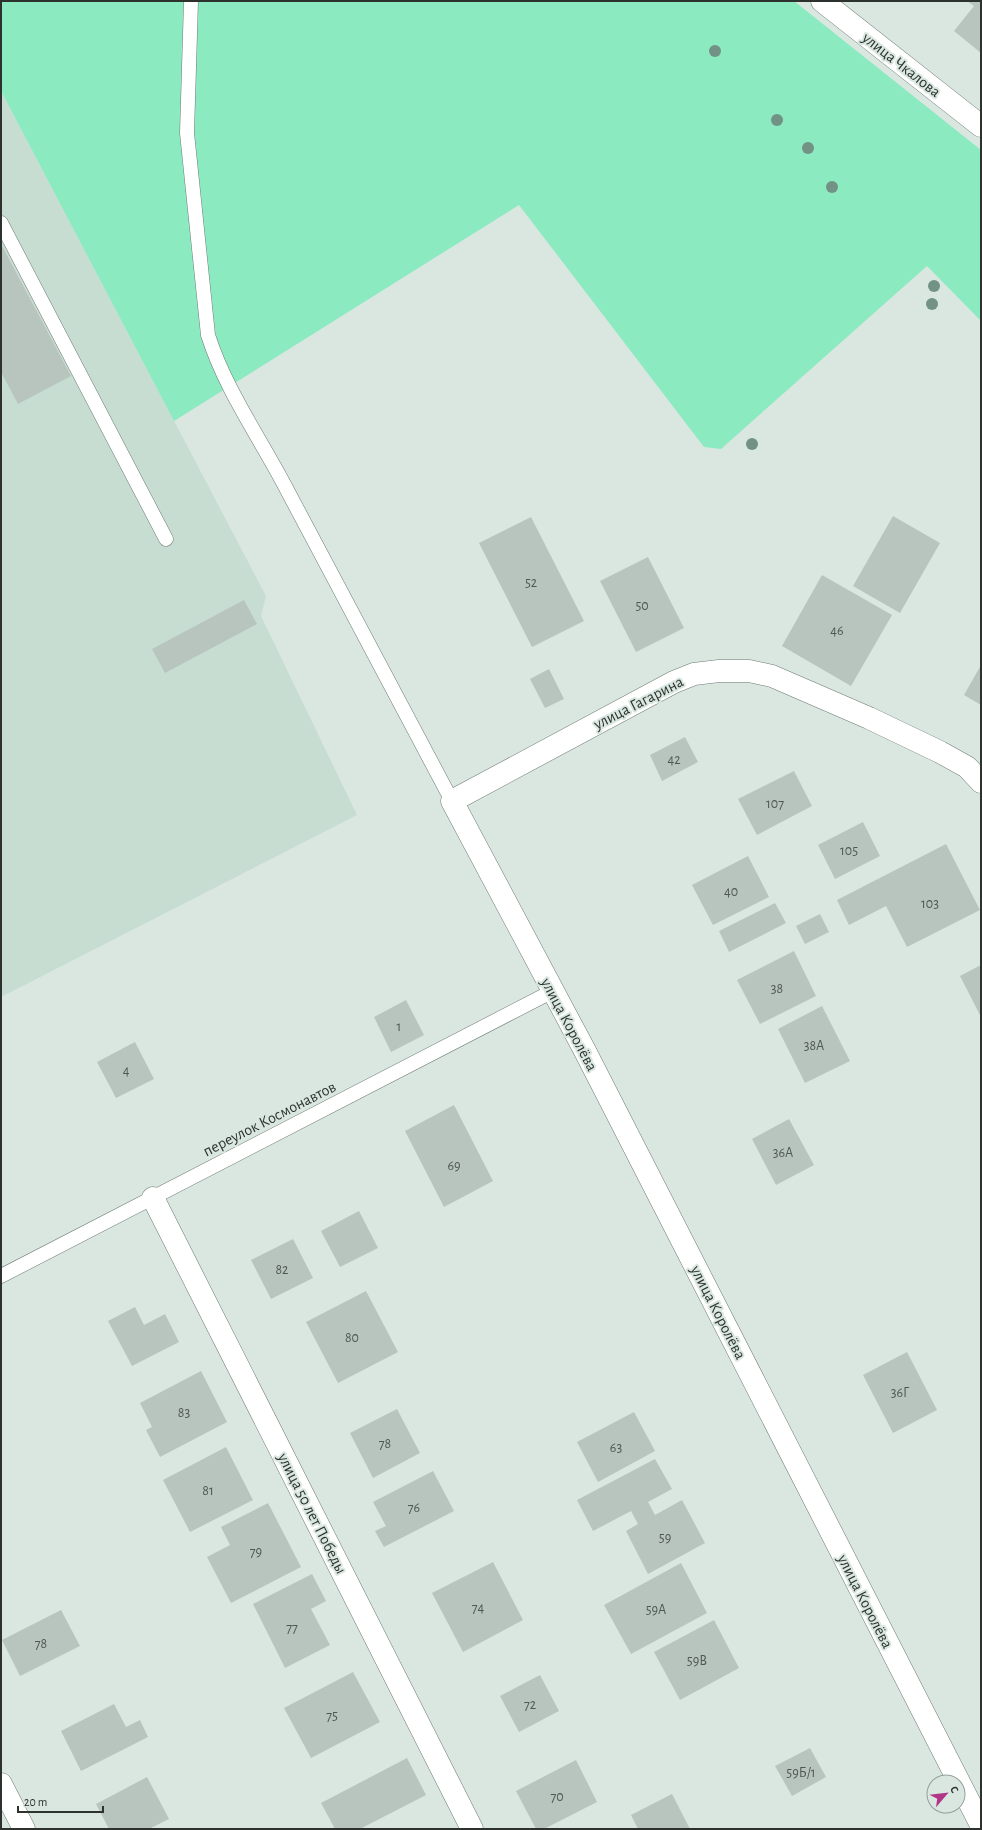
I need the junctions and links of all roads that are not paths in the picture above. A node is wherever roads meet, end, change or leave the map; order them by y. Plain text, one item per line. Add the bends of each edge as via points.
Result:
1 (191, 1) edge
2 (822, 1) edge
3 (981, 126) edge
4 (1, 223) edge
5 (166, 539) dead end
6 (981, 782) edge
7 (452, 801) junction
8 (553, 991) junction
9 (153, 1198) junction
10 (1, 1276) edge
11 (1, 1784) edge
12 (981, 1825) edge
13 (24, 1829) edge
14 (472, 1829) edge

1 - 7 lane via 186,133 208,335 215,357
2 - 3 street, улица Чкалова
4 - 5 lane
6 - 7 street, улица Гагарина via 967,767 940,752 772,676 749,671 719,671 694,674 674,682
7 - 8 street, улица Королёва
8 - 9 lane, переулок Космонавтов
8 - 12 street, улица Королёва
9 - 10 lane, переулок Космонавтов
9 - 14 street, улица 50 лет Победы
11 - 13 street

